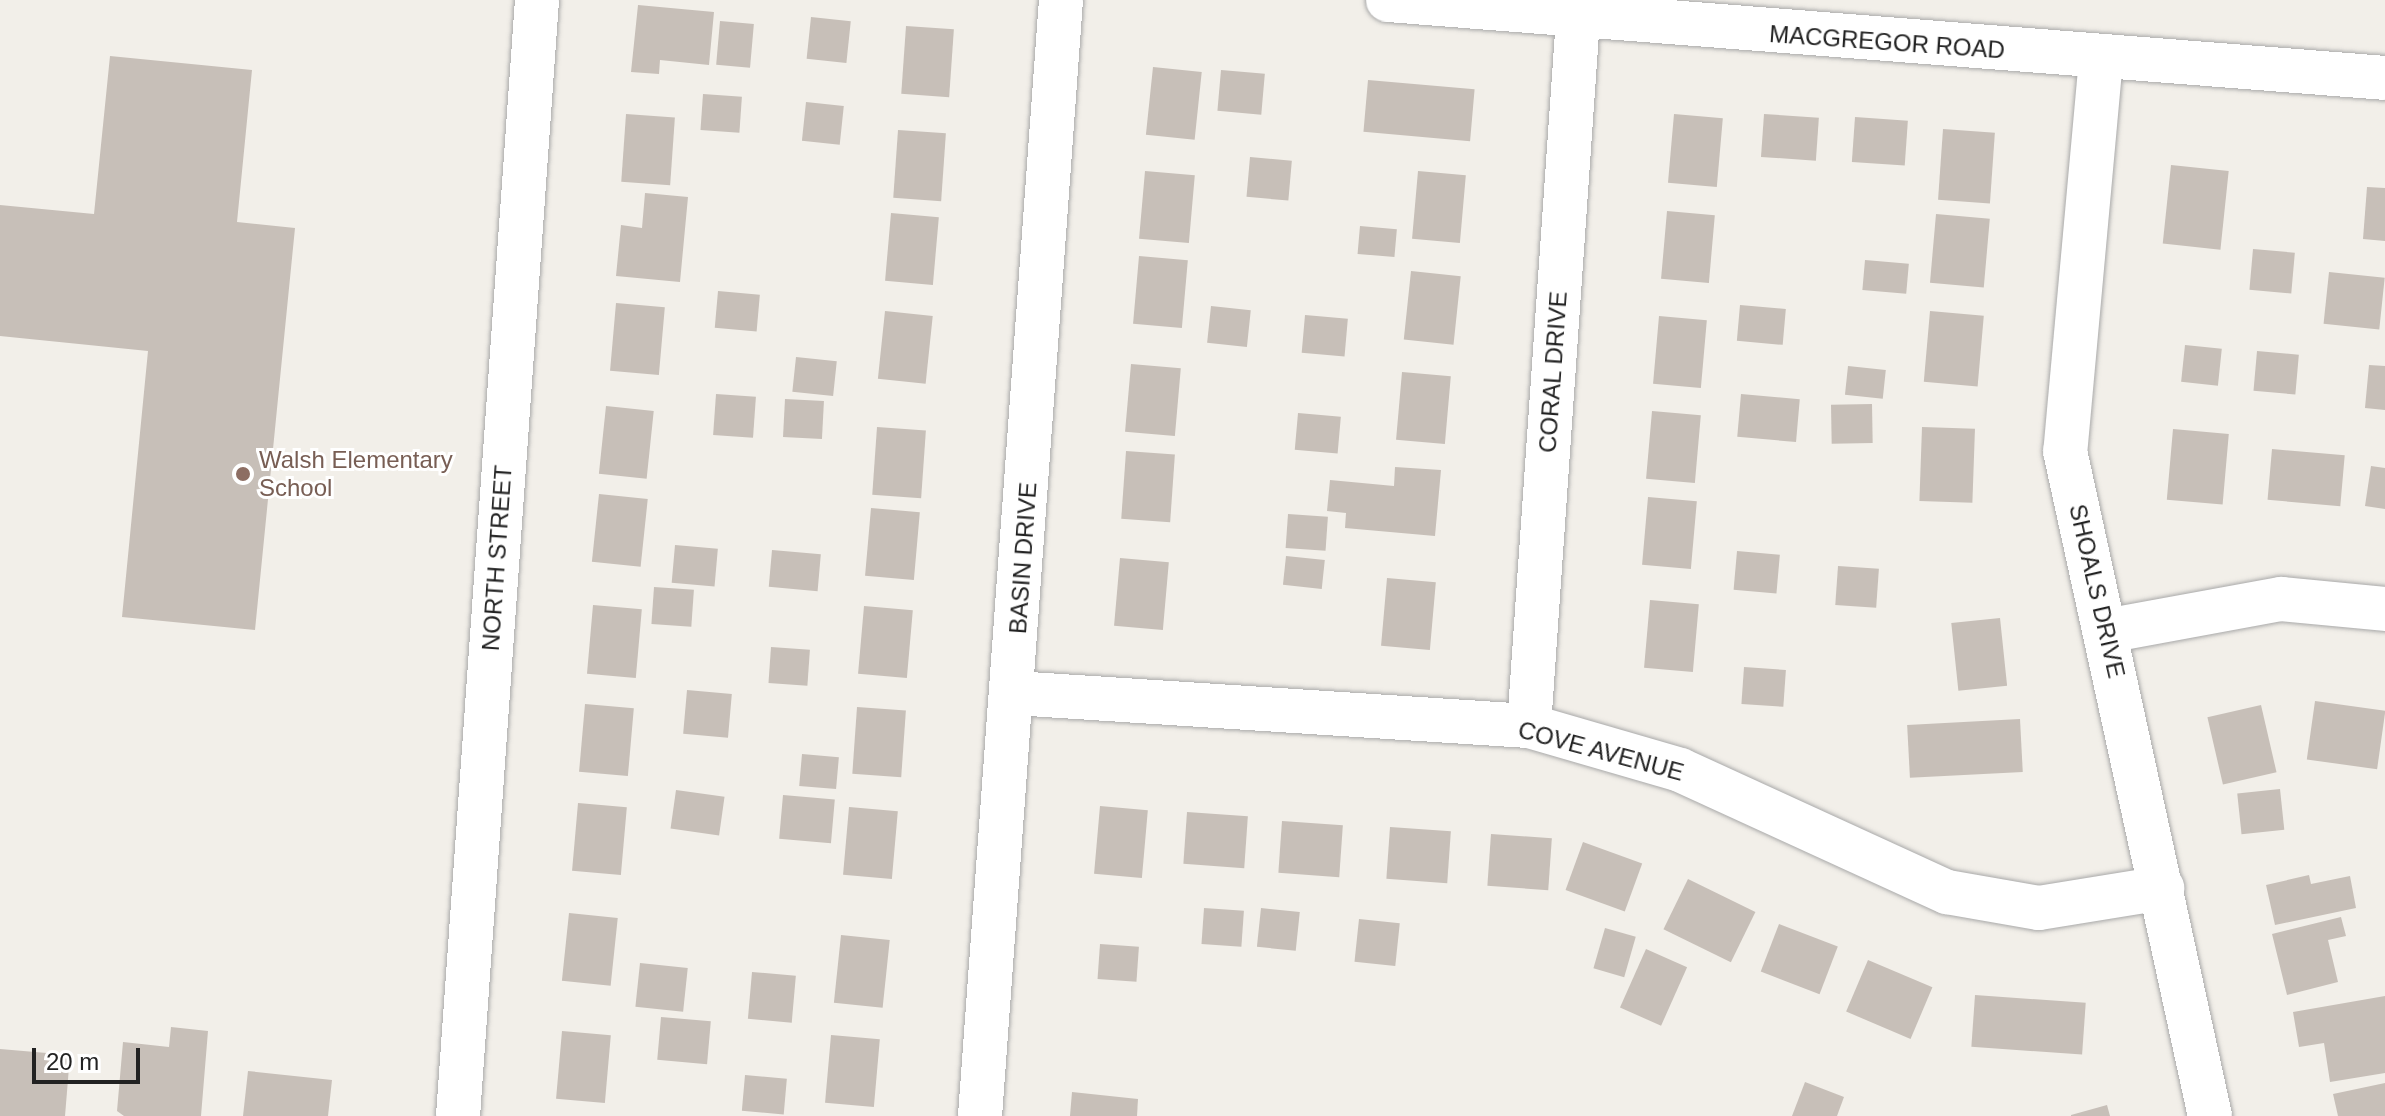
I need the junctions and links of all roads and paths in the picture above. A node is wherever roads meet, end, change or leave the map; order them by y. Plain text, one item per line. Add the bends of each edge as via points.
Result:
1 (537, 0) edge
2 (1061, 0) edge
3 (1388, 0) edge
4 (1578, 18) junction
5 (2101, 59) junction
6 (2385, 78) edge
7 (2385, 609) edge
8 (2106, 631) junction
9 (1014, 693) junction
10 (1529, 726) junction
11 (2162, 888) junction
12 (458, 1116) edge
13 (980, 1116) edge
14 (2210, 1116) edge

1 - 12 street, NORTH STREET
2 - 9 street, BASIN DRIVE
3 - 4 street, MACGREGOR ROAD
4 - 5 street, MACGREGOR ROAD
4 - 10 street, CORAL DRIVE
5 - 6 street, MACGREGOR ROAD
5 - 8 street, SHOALS DRIVE via 2065,451
7 - 8 street via 2281,599
8 - 11 street, SHOALS DRIVE
9 - 10 street, COVE AVENUE
9 - 13 street, BASIN DRIVE
10 - 11 street, COVE AVENUE via 1680,770 1947,892 2039,908
11 - 14 street, SHOALS DRIVE

